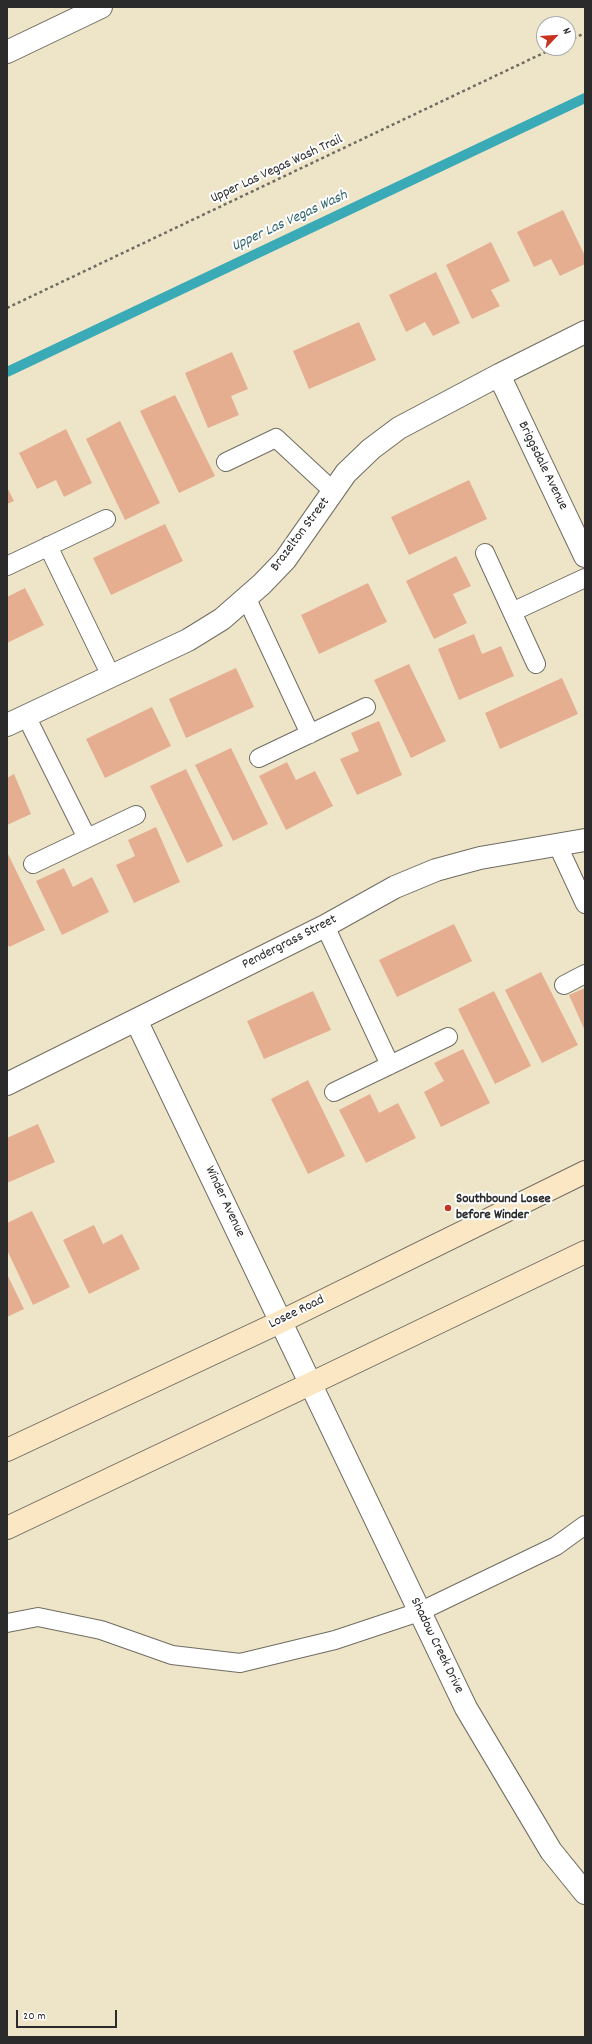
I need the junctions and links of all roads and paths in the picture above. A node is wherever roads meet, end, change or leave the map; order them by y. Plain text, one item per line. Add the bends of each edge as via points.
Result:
1 (101, 7) edge
2 (7, 52) edge
3 (537, 56) edge
4 (7, 308) edge
5 (585, 332) edge
6 (499, 375) junction
7 (226, 462) dead end
8 (333, 491) junction
9 (106, 519) dead end
10 (48, 546) junction
11 (485, 554) dead end
12 (585, 556) edge
13 (7, 566) edge
14 (585, 578) edge
15 (246, 597) junction
16 (512, 612) junction
17 (536, 664) dead end
18 (111, 676) junction
19 (366, 707) dead end
20 (17, 720) edge
21 (310, 734) junction
22 (259, 758) dead end
23 (136, 815) dead end
24 (86, 838) junction
25 (585, 840) edge
26 (558, 846) junction
27 (33, 864) dead end
28 (585, 904) edge
29 (325, 926) junction
30 (585, 974) edge
31 (564, 985) dead end
32 (136, 1020) junction
33 (448, 1037) dead end
34 (390, 1065) junction
35 (7, 1084) edge
36 (334, 1092) dead end
37 (585, 1172) edge
38 (585, 1252) edge
39 (280, 1322) junction
40 (310, 1384) junction
41 (7, 1450) edge
42 (585, 1525) edge
43 (7, 1528) edge
44 (419, 1612) junction
45 (7, 1623) edge
46 (585, 1893) edge

1 - 2 street
3 - 4 path, Upper Las Vegas Wash Trail
5 - 6 street, Brazelton Street
6 - 8 street, Brazelton Street via 400,428 370,449 346,473
6 - 12 street, Briggsdale Avenue
7 - 8 lane via 276,438
8 - 15 street, Brazelton Street via 285,560
9 - 10 lane
10 - 13 lane
10 - 18 lane
11 - 16 lane
14 - 16 lane
15 - 18 street, Brazelton Street via 222,619 188,640
15 - 21 lane
16 - 17 lane
18 - 20 street, Brazelton Street
19 - 21 lane
20 - 24 lane
21 - 22 lane
23 - 24 lane
24 - 27 lane
25 - 26 street, Pendergrass Street
26 - 28 lane
26 - 29 street, Pendergrass Street via 480,858 436,870 395,887
29 - 32 street, Pendergrass Street
29 - 34 lane
30 - 31 lane
32 - 35 street, Pendergrass Street
32 - 39 street, Winder Avenue
33 - 34 lane
34 - 36 lane
37 - 39 main road, Losee Road
38 - 40 main road
39 - 40 street, Winder Avenue
39 - 41 main road, Losee Road
40 - 43 main road
40 - 44 street, Shadow Creek Drive
42 - 44 lane via 556,1546
44 - 45 lane via 335,1640 240,1663 172,1655 101,1630 38,1617
44 - 46 street, Shadow Creek Drive via 478,1729 551,1851

